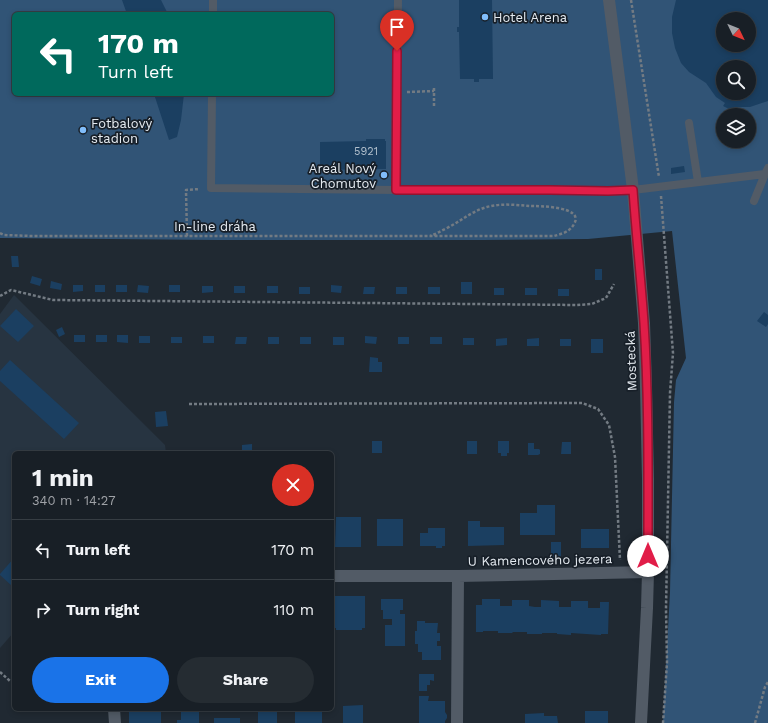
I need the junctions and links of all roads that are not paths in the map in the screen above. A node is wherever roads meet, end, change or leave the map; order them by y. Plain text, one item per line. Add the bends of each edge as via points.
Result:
1 (213, 0) edge
2 (398, 0) edge
3 (609, 0) edge
4 (212, 12) edge
5 (212, 96) edge
6 (689, 123) dead end
7 (767, 171) edge
8 (698, 182) junction
9 (396, 190) junction
10 (633, 190) junction
11 (754, 201) dead end
12 (648, 572) junction
13 (334, 576) edge
14 (458, 576) junction
15 (114, 711) edge
16 (115, 723) edge
17 (457, 723) edge
18 (641, 723) edge

1 - 4 lane
2 - 9 lane
3 - 10 street, Mostecká
5 - 9 lane via 211,188
6 - 8 lane
7 - 8 lane
7 - 11 lane
8 - 10 lane
9 - 10 lane
10 - 12 street, Mostecká via 644,323
12 - 14 street, U Kamencového jezera
12 - 18 street, Mostecká
13 - 14 street, U Kamencového jezera
14 - 17 street, U Kamencového jezera
15 - 16 street

